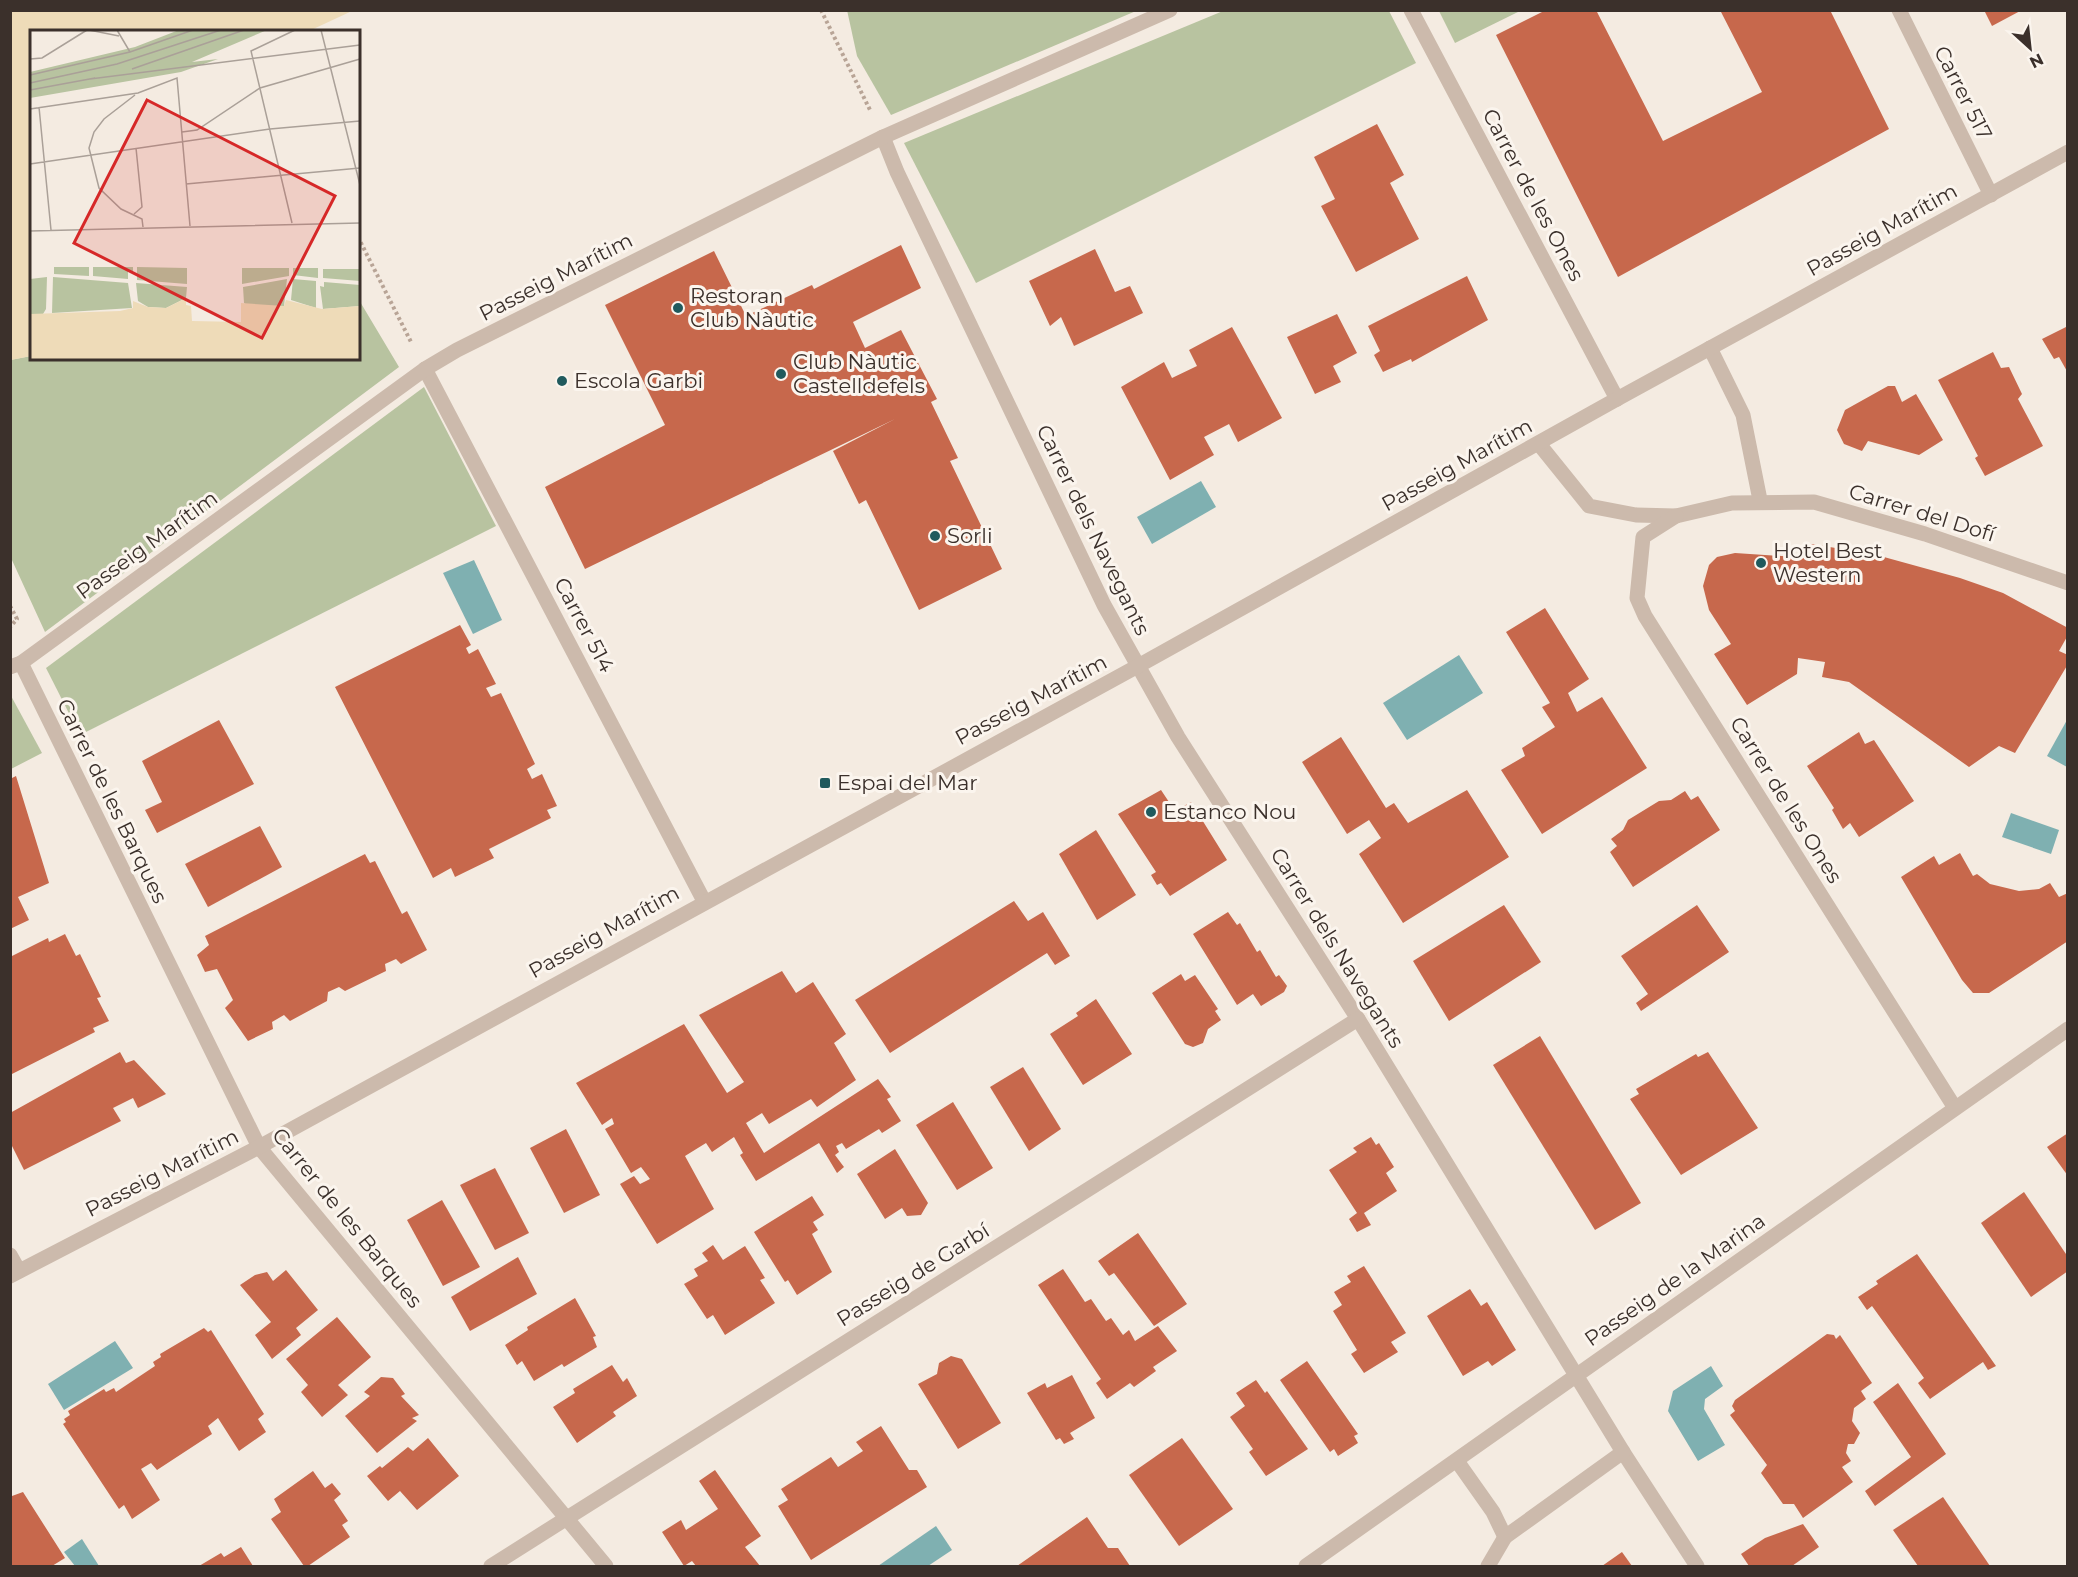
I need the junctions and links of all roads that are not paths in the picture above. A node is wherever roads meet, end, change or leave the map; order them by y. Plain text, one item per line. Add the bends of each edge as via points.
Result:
1 (1170, 10) edge
2 (1411, 10) edge
3 (1899, 10) edge
4 (883, 137) junction
5 (2067, 152) edge
6 (1991, 195) junction
7 (1710, 348) junction
8 (425, 369) junction
9 (1617, 399) junction
10 (1539, 444) junction
11 (1760, 500) junction
12 (1676, 516) junction
13 (2067, 583) edge
14 (16, 665) edge
15 (1138, 666) junction
16 (704, 902) junction
17 (1358, 1019) junction
18 (2067, 1029) edge
19 (1955, 1108) junction
20 (259, 1147) junction
21 (10, 1255) edge
22 (15, 1274) edge
23 (1577, 1375) junction
24 (1623, 1452) junction
25 (1458, 1461) junction
26 (566, 1519) junction
27 (1505, 1537) junction
28 (491, 1566) edge
29 (606, 1566) edge
30 (1306, 1566) edge
31 (1488, 1566) edge
32 (1696, 1566) edge

1 - 4 street, Passeig Marítim
2 - 9 street, Carrer de les Ones
3 - 6 street, Carrer 517
4 - 8 street, Passeig Marítim via 483,336
4 - 15 street, Carrer dels Navegants via 1104,605
5 - 6 street, Passeig Marítim
6 - 7 street, Passeig Marítim
7 - 9 street, Passeig Marítim
7 - 11 street via 1743,415
8 - 14 street, Passeig Marítim
8 - 16 street, Carrer 514
9 - 10 street, Passeig Marítim
10 - 12 street, Carrer del Dofí via 1589,506 1636,515
10 - 15 street, Passeig Marítim
11 - 12 street, Carrer del Dofí
11 - 13 street, Carrer del Dofí via 1814,502 1925,534
12 - 19 street, Carrer de les Ones via 1643,537 1637,598 1645,616
14 - 20 street, Carrer de les Barques
15 - 16 street, Passeig Marítim
15 - 17 street, Carrer dels Navegants via 1178,737
16 - 20 street, Passeig Marítim
17 - 23 street, Carrer dels Navegants
17 - 26 street, Passeig de Garbí
18 - 19 street, Passeig de la Marina
19 - 23 street, Passeig de la Marina
20 - 22 street, Passeig Marítim
20 - 26 street, Carrer de les Barques
21 - 22 street
23 - 24 street, Carrer dels Navegants
23 - 25 street, Passeig de la Marina
24 - 27 street
24 - 32 street, Carrer dels Navegants
25 - 27 street
25 - 30 street, Passeig de la Marina
26 - 28 street, Passeig de Garbí
26 - 29 street, Carrer de les Barques
27 - 31 street

